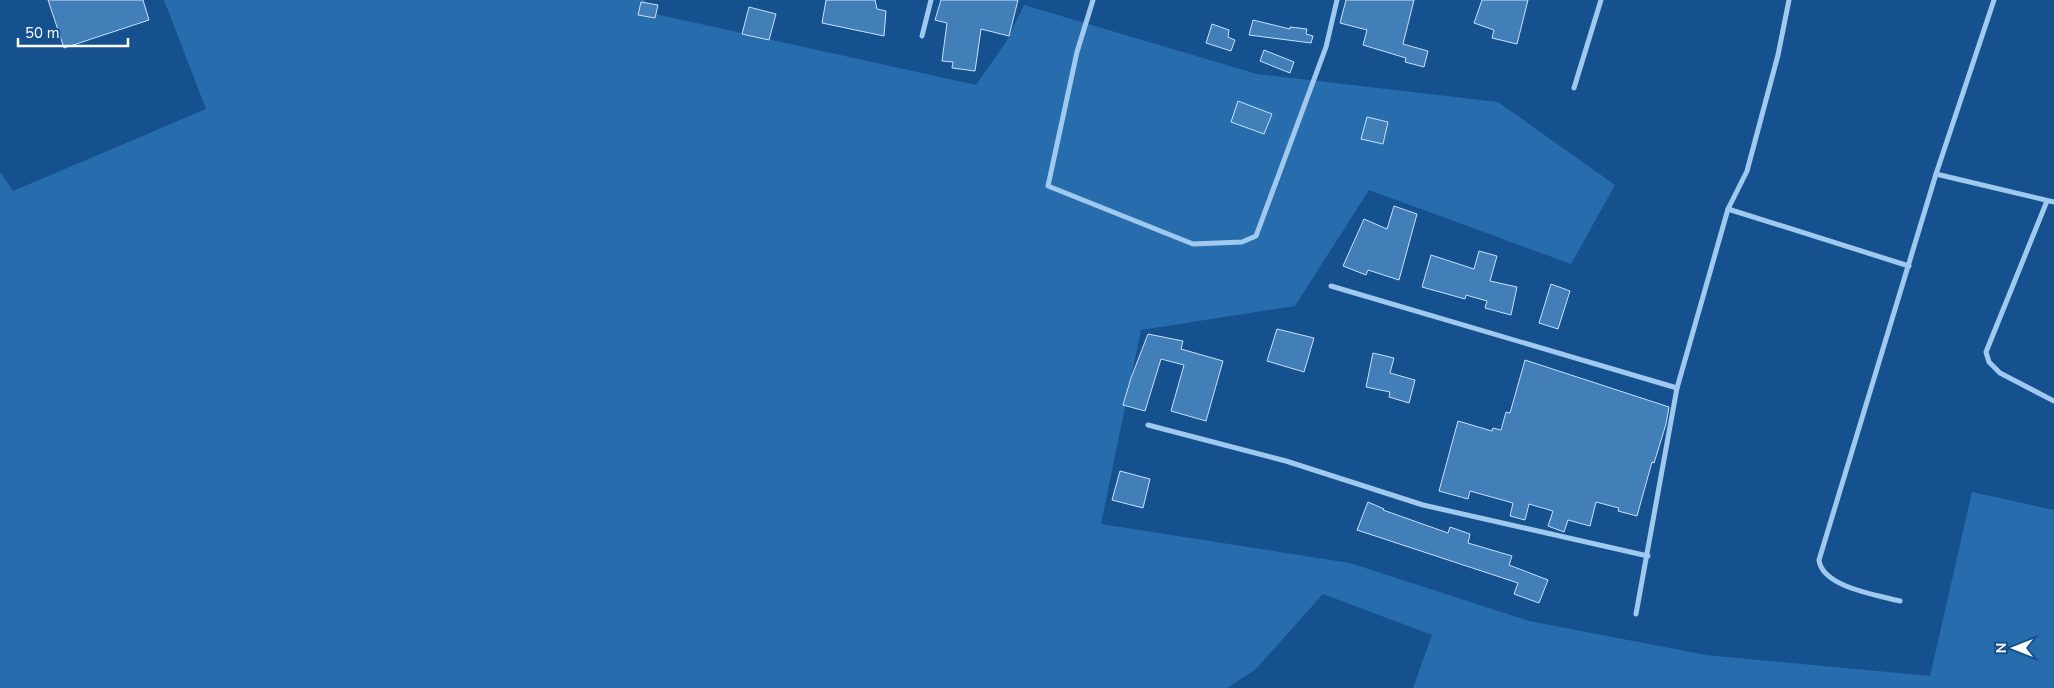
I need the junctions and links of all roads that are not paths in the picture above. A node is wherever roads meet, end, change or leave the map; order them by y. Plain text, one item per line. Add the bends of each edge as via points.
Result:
1 (931, 0) edge
2 (1093, 0) edge
3 (1337, 0) edge
4 (1601, 0) edge
5 (1789, 0) edge
6 (1994, 0) edge
7 (922, 36) dead end
8 (1574, 88) dead end
9 (1936, 174) junction
10 (2047, 201) junction
11 (2054, 202) edge
12 (1728, 209) junction
13 (1909, 266) junction
14 (1332, 286) dead end
15 (1677, 388) junction
16 (2054, 400) edge
17 (1148, 425) dead end
18 (1648, 556) junction
19 (1900, 602) dead end
20 (1636, 614) dead end

1 - 7 street
2 - 3 street via 1077,52 1048,186 1193,244 1242,242 1256,236 1326,47
4 - 8 street
5 - 12 street via 1747,171
6 - 9 street
9 - 10 street
9 - 13 street
10 - 11 street
10 - 16 street via 1986,352 1988,362 2000,373
12 - 13 street
12 - 15 street
13 - 19 street via 1819,560 1820,569 1831,579
14 - 15 street
15 - 18 street
17 - 18 street via 1286,461 1423,505
18 - 20 street

